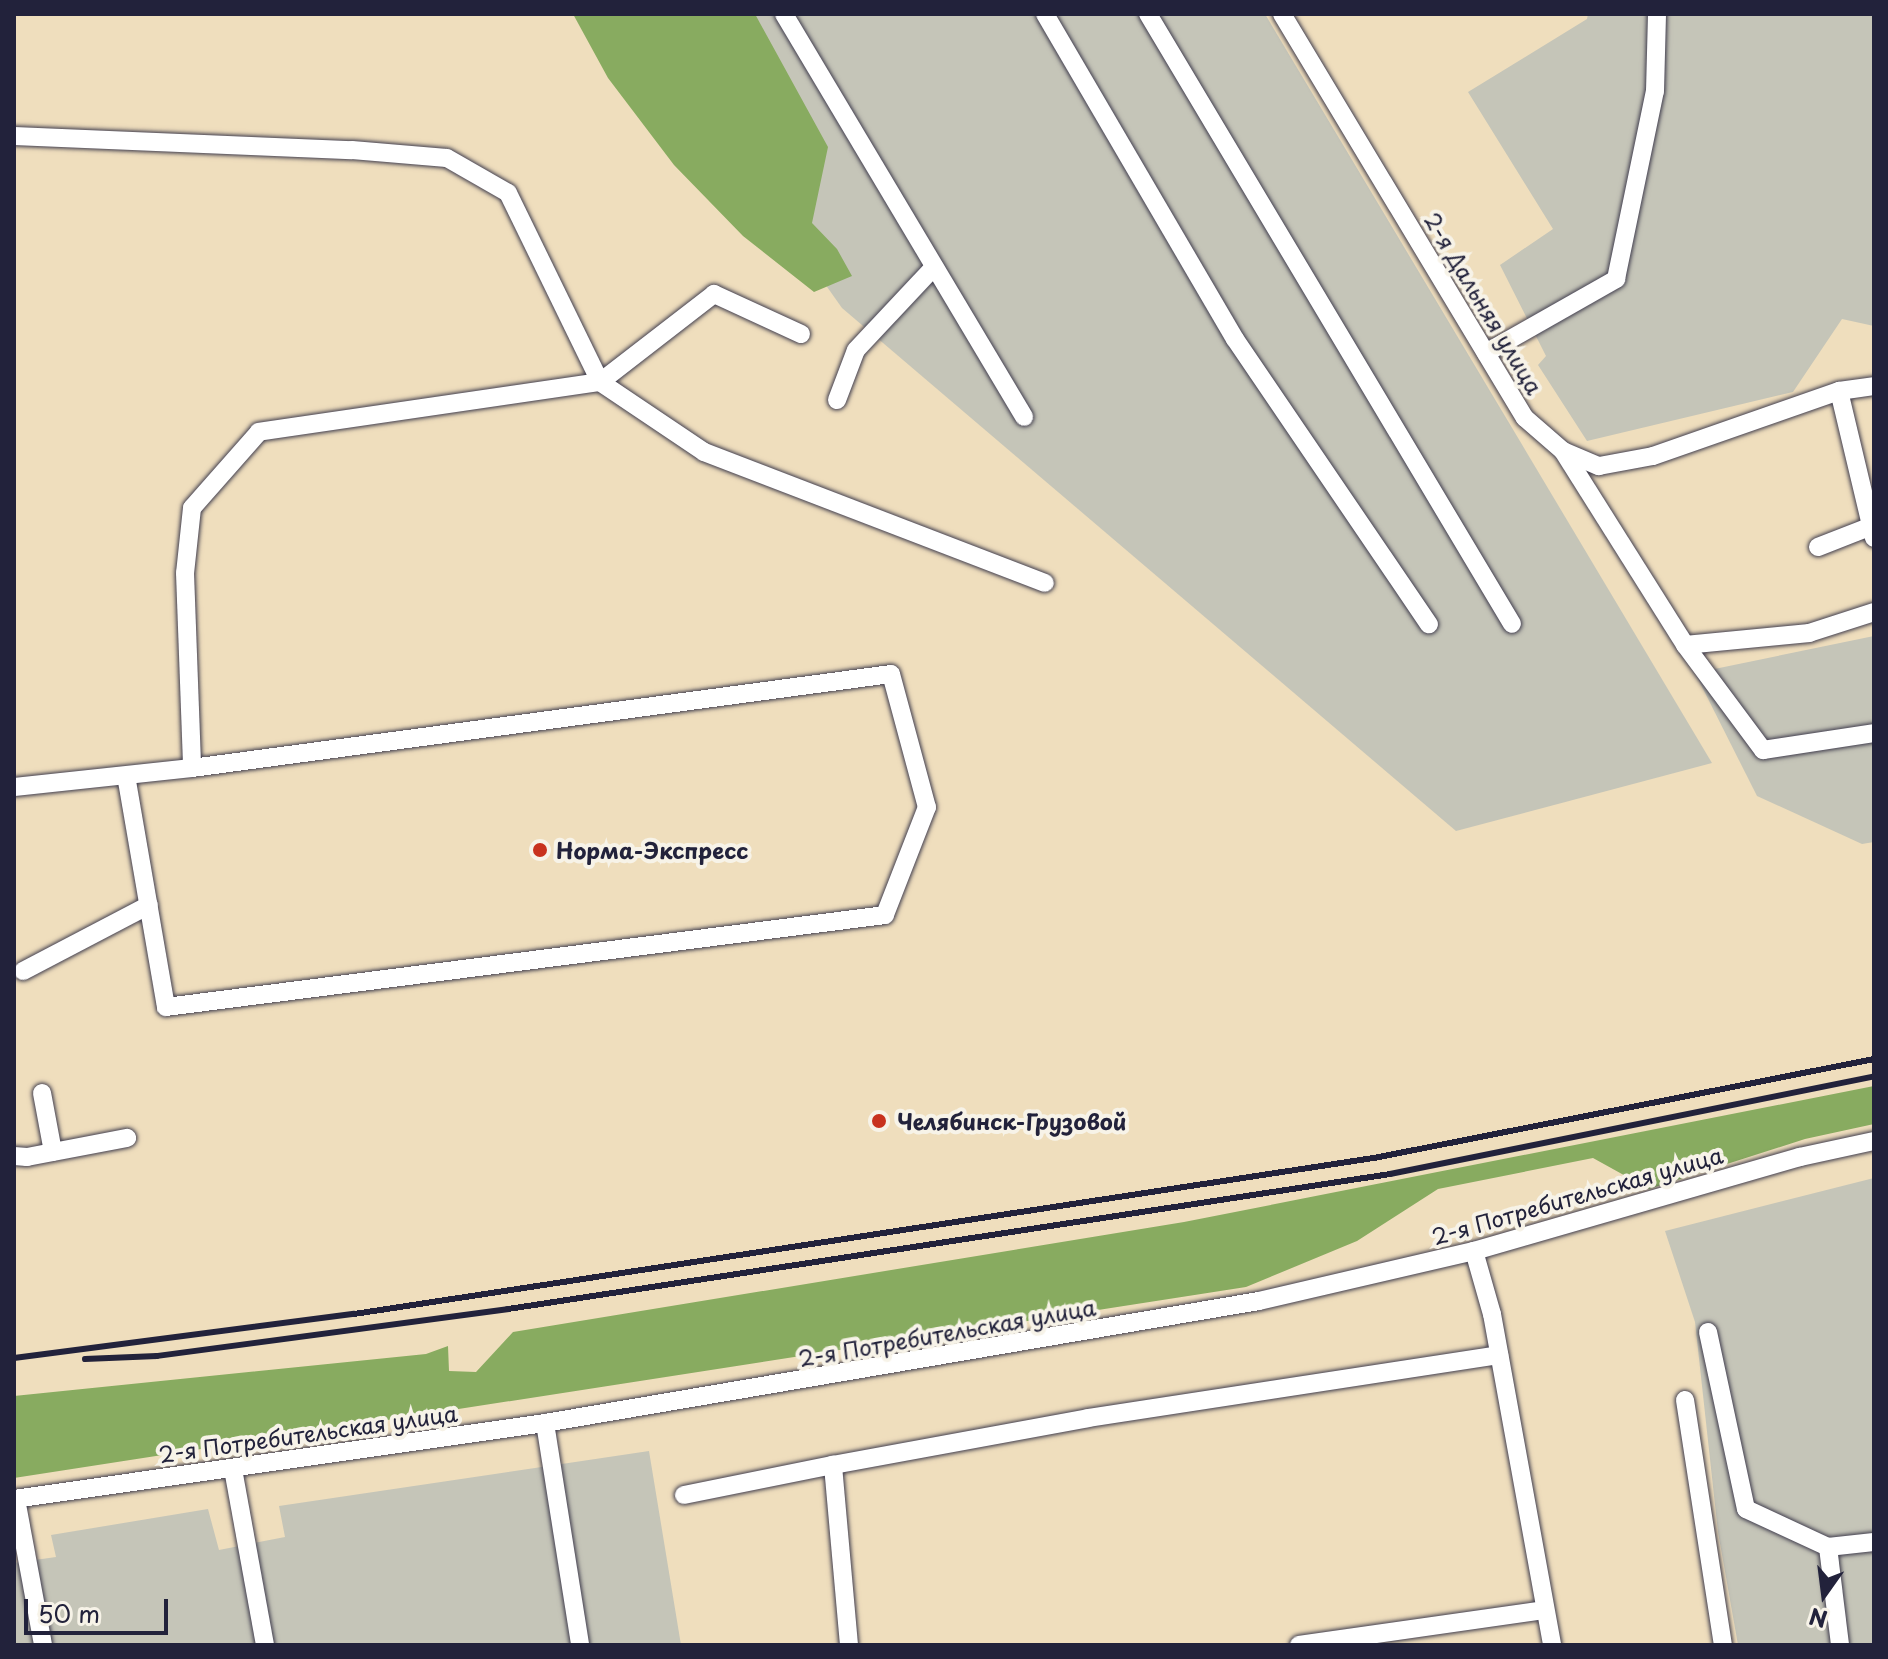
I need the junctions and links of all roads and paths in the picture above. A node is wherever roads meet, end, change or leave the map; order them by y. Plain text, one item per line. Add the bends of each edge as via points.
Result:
1 (784, 14) edge
2 (1045, 14) edge
3 (1148, 14) edge
4 (1282, 14) edge
5 (1657, 14) edge
6 (14, 136) edge
7 (934, 267) junction
8 (801, 334) dead end
9 (1486, 353) junction
10 (1873, 380) edge
11 (600, 382) junction
12 (1839, 391) junction
13 (837, 400) dead end
14 (1024, 417) dead end
15 (1563, 451) junction
16 (1873, 529) edge
17 (1818, 547) dead end
18 (1045, 583) dead end
19 (1874, 612) edge
20 (1429, 624) dead end
21 (1512, 624) dead end
22 (1685, 645) junction
23 (1874, 733) edge
24 (192, 768) junction
25 (126, 776) junction
26 (14, 787) edge
27 (149, 905) junction
28 (23, 971) dead end
29 (42, 1093) dead end
30 (127, 1138) dead end
31 (1874, 1141) edge
32 (53, 1152) junction
33 (14, 1156) edge
34 (1474, 1251) junction
35 (1708, 1332) dead end
36 (1499, 1355) junction
37 (1685, 1400) dead end
38 (545, 1423) junction
39 (833, 1465) junction
40 (233, 1469) junction
41 (684, 1495) dead end
42 (15, 1499) edge
43 (1874, 1542) edge
44 (1828, 1547) junction
45 (1544, 1610) junction
46 (43, 1645) edge
47 (265, 1645) edge
48 (580, 1645) edge
49 (849, 1645) edge
50 (1299, 1645) edge
51 (1552, 1645) edge
52 (1723, 1645) edge
53 (1840, 1645) edge

1 - 7 street
2 - 20 street via 1235,339
3 - 21 street
4 - 9 street, 2-я Дальняя улица
5 - 9 street via 1655,91 1616,279
6 - 11 street via 447,158 508,193
7 - 13 street via 856,350
7 - 14 street
8 - 11 street via 714,294
9 - 15 street, 2-я Дальняя улица via 1525,418
10 - 12 street, 2-я Дальняя улица
11 - 18 street via 704,452
11 - 24 street via 259,432 192,508 185,573
12 - 15 street, 2-я Дальняя улица via 1653,456 1599,466
12 - 16 street
15 - 22 street
16 - 17 street
19 - 22 street via 1809,633
22 - 23 street via 1763,750
24 - 25 street
24 - 27 street via 891,674 927,807 885,915 166,1007
25 - 26 street via 105,774
25 - 27 street
27 - 28 street
29 - 32 street
30 - 32 street
31 - 34 street, 2-я Потребительская улица via 1800,1157
32 - 33 street
34 - 36 street
34 - 38 street, 2-я Потребительская улица via 1259,1301
35 - 44 street via 1746,1509
36 - 39 street via 1088,1418
36 - 45 street
37 - 52 street
38 - 40 street, 2-я Потребительская улица
38 - 48 street
39 - 41 street
39 - 49 street
40 - 42 street, 2-я Потребительская улица
40 - 47 street
42 - 46 street
43 - 44 street
44 - 53 street
45 - 50 street
45 - 51 street

